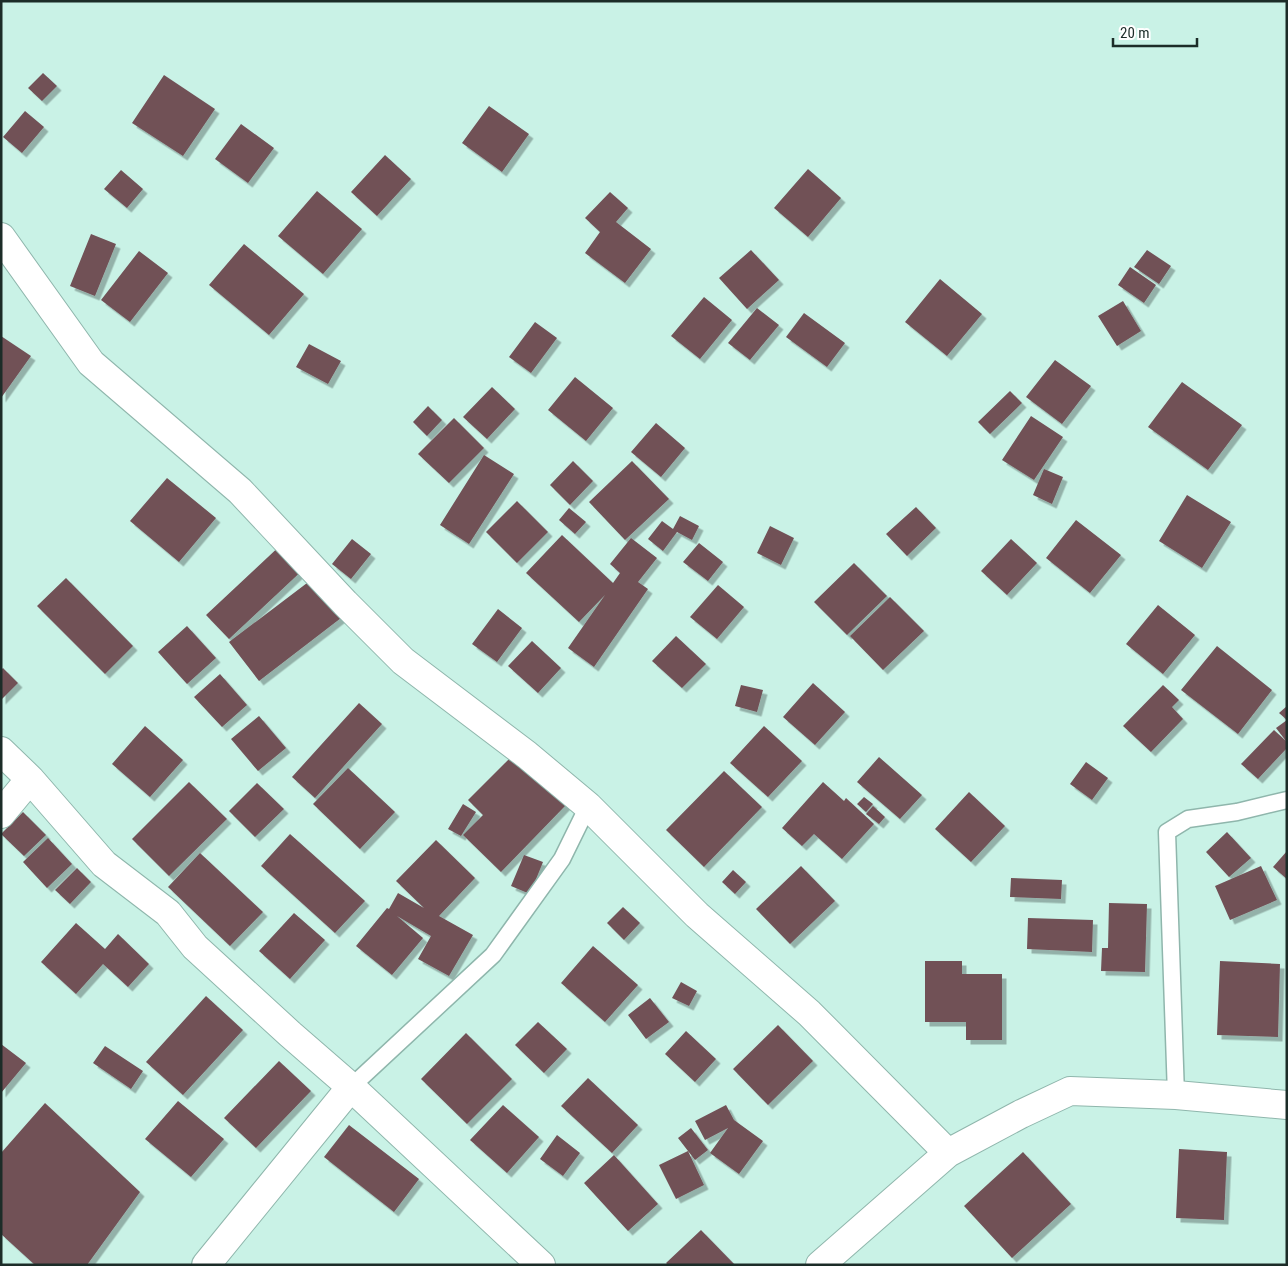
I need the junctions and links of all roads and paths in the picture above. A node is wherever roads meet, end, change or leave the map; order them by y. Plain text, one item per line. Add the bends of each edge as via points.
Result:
1 (1, 237) edge
2 (1, 751) edge
3 (30, 779) junction
4 (1287, 800) edge
5 (588, 806) junction
6 (1, 814) edge
7 (351, 1087) junction
8 (1176, 1096) junction
9 (1287, 1105) edge
10 (948, 1153) junction
11 (206, 1265) edge
12 (541, 1265) edge
13 (820, 1265) edge

1 - 5 street via 91,364 240,491 402,660
2 - 3 street
3 - 6 street
3 - 7 street via 104,864 168,913 195,947
4 - 8 lane via 1188,819 1167,832
5 - 7 lane via 562,859 493,955
5 - 10 street via 697,915 809,1013
7 - 11 street
7 - 12 street
8 - 9 street
8 - 10 street via 1070,1091
10 - 13 street

